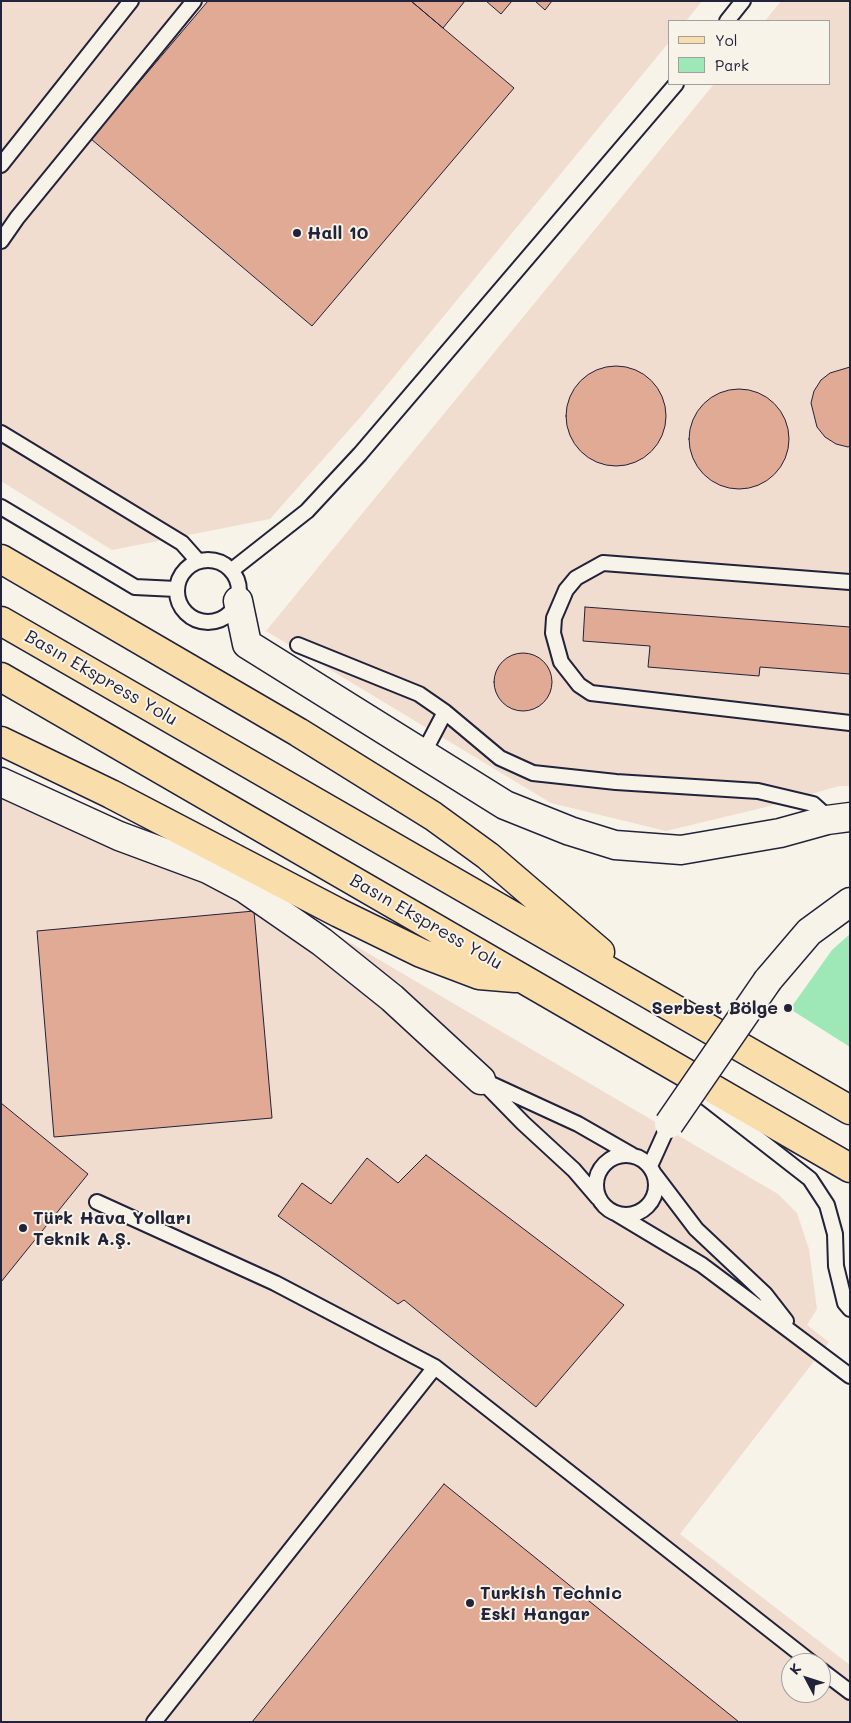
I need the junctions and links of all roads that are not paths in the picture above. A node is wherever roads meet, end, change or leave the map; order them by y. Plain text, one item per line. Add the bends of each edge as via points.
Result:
1 (131, 1) edge
2 (194, 1) edge
3 (743, 1) edge
4 (727, 20) edge
5 (675, 85) edge
6 (1, 165) edge
7 (1, 242) edge
8 (1, 433) edge
9 (1, 506) edge
10 (1, 559) edge
11 (198, 561) junction
12 (232, 570) junction
13 (850, 582) edge
14 (176, 589) junction
15 (238, 601) junction
16 (1, 621) edge
17 (298, 645) dead end
18 (1, 677) edge
19 (445, 712) junction
20 (850, 723) edge
21 (1, 741) edge
22 (423, 754) junction
23 (1, 782) edge
24 (838, 818) edge
25 (850, 902) edge
26 (526, 979) junction
27 (644, 992) junction
28 (652, 1055) junction
29 (481, 1080) junction
30 (850, 1110) edge
31 (669, 1124) joint
32 (644, 1163) junction
33 (850, 1168) edge
34 (96, 1202) dead end
35 (601, 1202) junction
36 (617, 1214) junction
37 (850, 1308) edge
38 (795, 1334) junction
39 (435, 1368) junction
40 (850, 1376) edge
41 (799, 1653) edge
42 (831, 1678) edge
43 (850, 1692) edge
44 (154, 1722) edge

1 - 6 lane
2 - 7 lane via 17,218
3 - 4 lane
5 - 12 lane via 360,454 307,511
8 - 11 lane via 175,538
9 - 14 lane via 135,588
10 - 27 main road via 298,732 433,816 488,856
11 - 12 lane via 216,561
11 - 14 lane via 187,568
12 - 15 lane via 238,580
13 - 20 lane via 602,563 576,578 566,590 556,611 553,633 561,662 579,685 591,693
14 - 15 lane via 182,608 197,621 226,617
15 - 22 street via 247,644
16 - 27 main road, Basın Ekspress Yolu
17 - 19 lane via 419,694
18 - 26 main road, Basın Ekspress Yolu
19 - 22 lane
19 - 24 lane via 485,748 533,773 758,791 813,804 824,814
21 - 26 main road via 421,953 479,975
22 - 24 street via 505,805 615,845 681,850 780,834
23 - 29 street via 119,836 208,869 244,888 322,942 392,998
25 - 31 street, bridge via 809,932 768,980
26 - 28 main road, Basın Ekspress Yolu
27 - 30 main road, Basın Ekspress Yolu
28 - 33 main road, Basın Ekspress Yolu
28 - 37 lane via 810,1179 827,1205 835,1234 836,1266 845,1303
29 - 32 lane via 578,1124
29 - 35 lane via 574,1170
31 - 32 lane
32 - 35 lane via 614,1157 601,1168 596,1185
32 - 36 lane via 656,1186 654,1197 638,1212
32 - 38 lane via 696,1228 765,1294
34 - 39 lane via 276,1283
35 - 36 lane
36 - 38 lane via 702,1265
38 - 40 lane
39 - 41 lane
39 - 44 lane
42 - 43 lane

